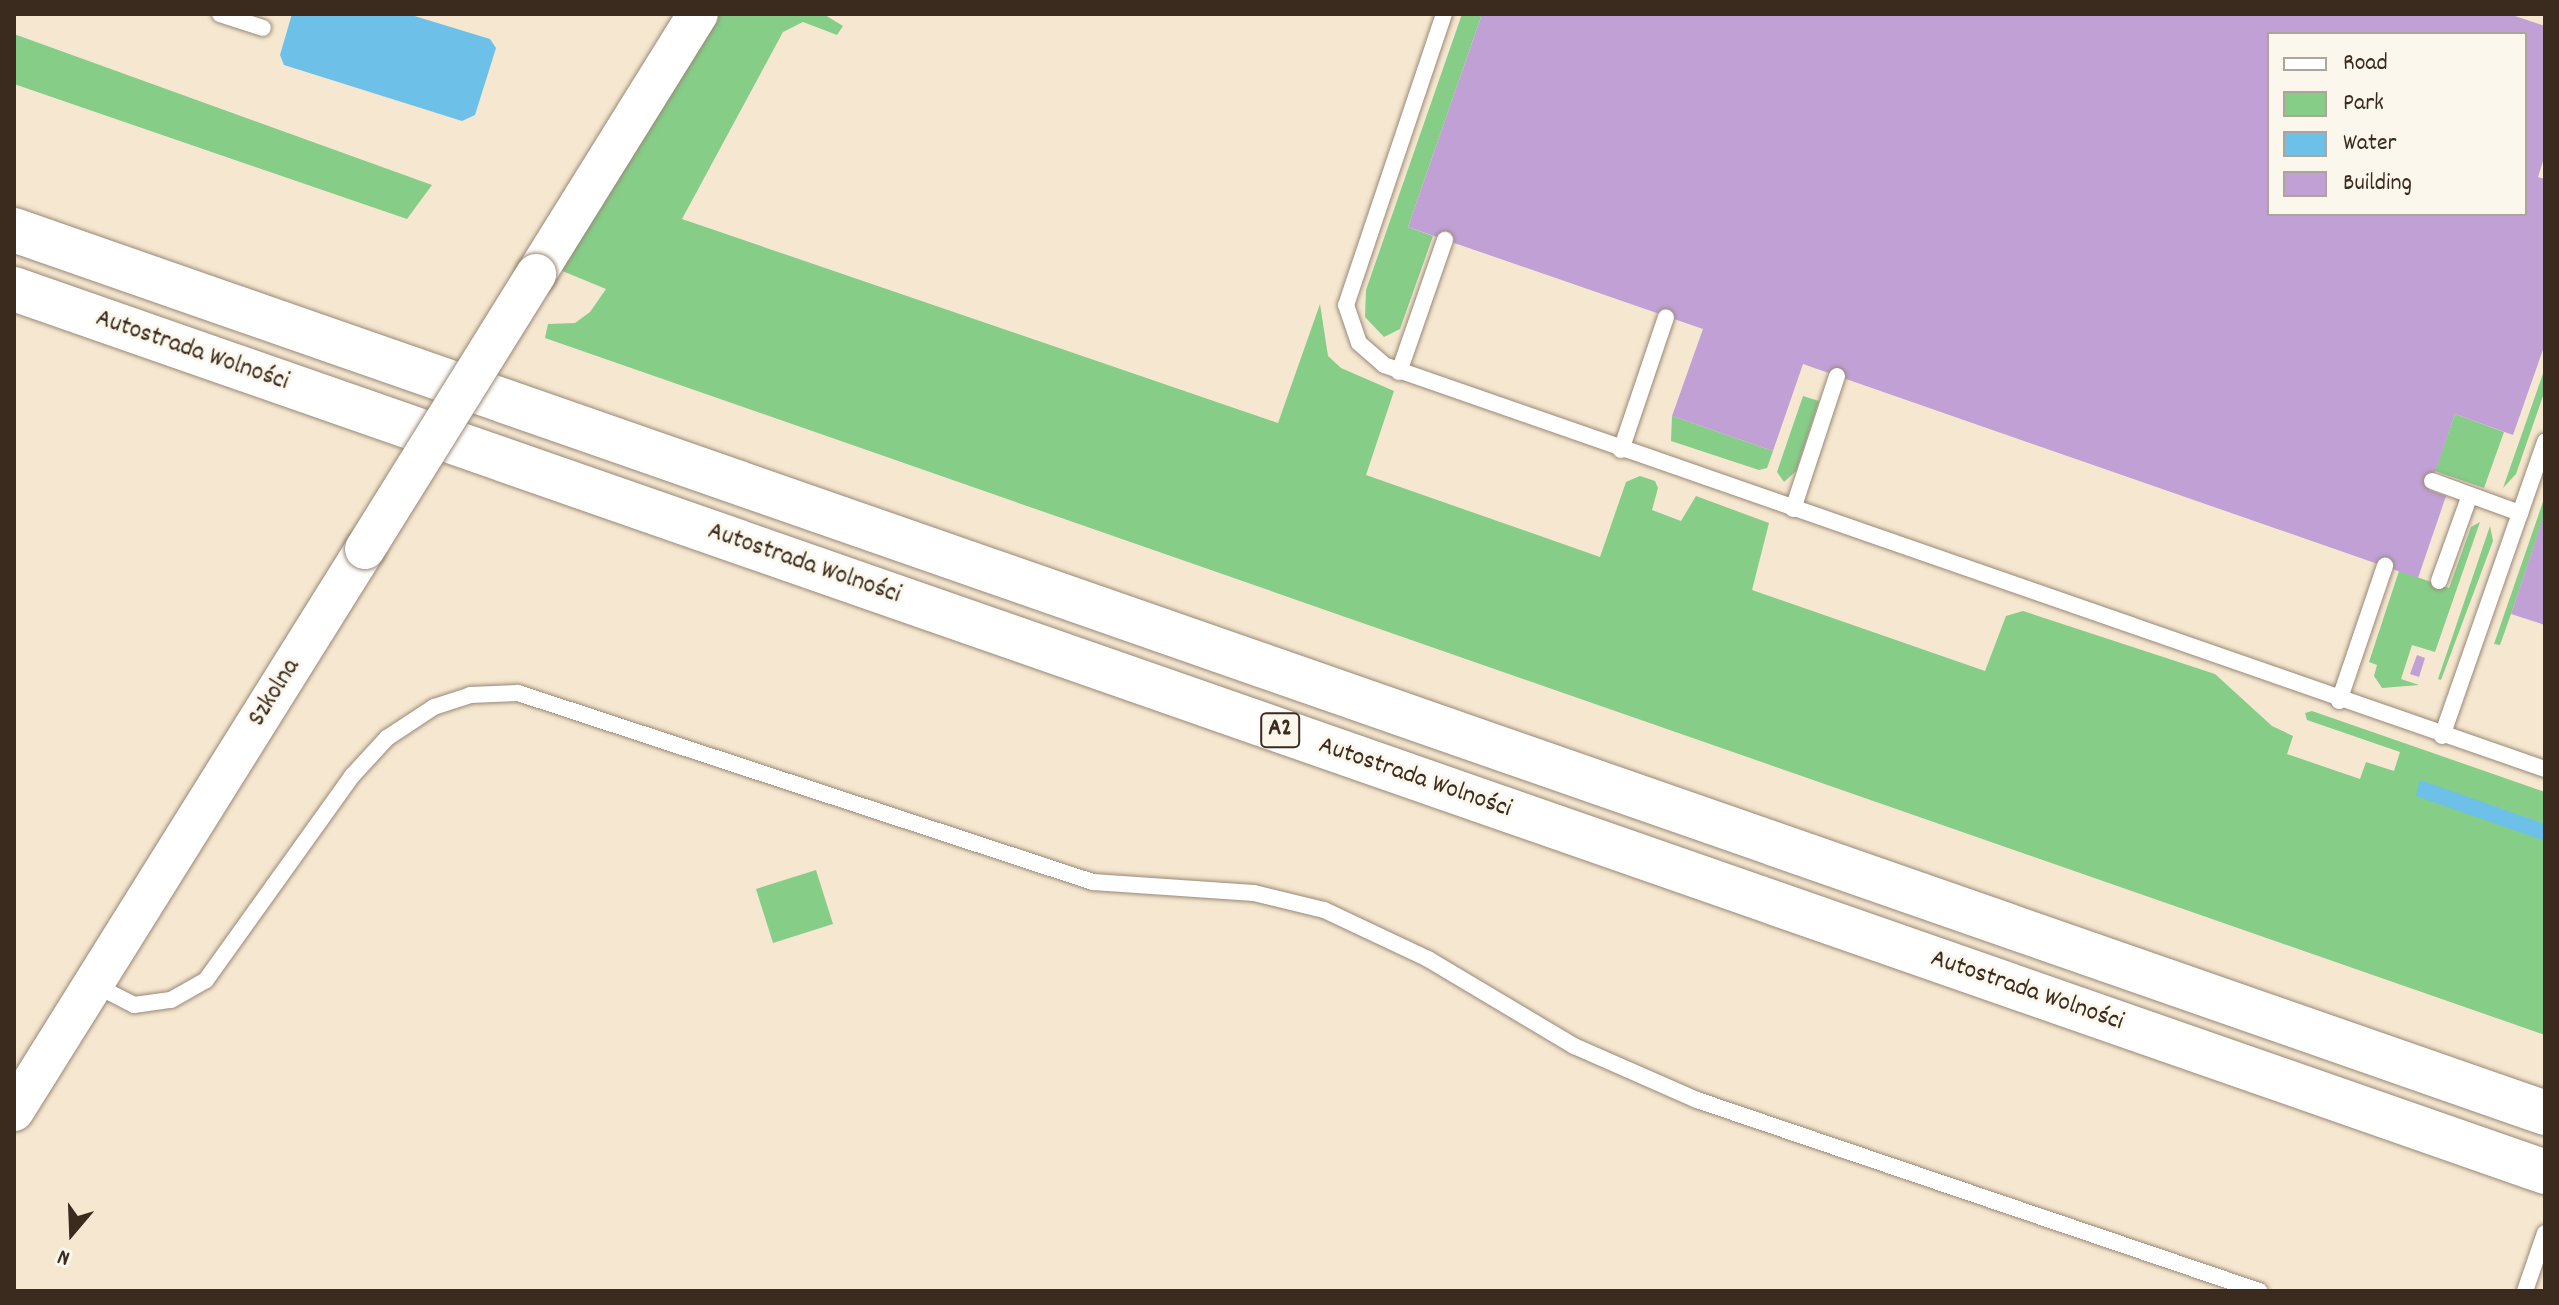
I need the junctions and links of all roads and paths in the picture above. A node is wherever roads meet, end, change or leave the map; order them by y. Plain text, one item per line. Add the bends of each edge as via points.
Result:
1 (220, 14) edge
2 (698, 14) edge
3 (1444, 14) edge
4 (263, 28) dead end
5 (14, 230) edge
6 (1445, 240) dead end
7 (14, 289) edge
8 (1666, 317) dead end
9 (1399, 372) junction
10 (1837, 376) dead end
11 (2545, 442) edge
12 (1621, 450) junction
13 (2432, 481) dead end
14 (2470, 495) junction
15 (1793, 509) junction
16 (2520, 513) junction
17 (2385, 566) dead end
18 (2439, 581) dead end
19 (2339, 701) junction
20 (2442, 736) junction
21 (2545, 769) edge
22 (93, 984) junction
23 (14, 1111) edge
24 (2545, 1113) edge
25 (2545, 1172) edge
26 (2545, 1233) edge
27 (2259, 1291) edge
28 (2525, 1291) edge

1 - 4 lane
2 - 22 street, Szkolna, bridge
3 - 9 lane via 1346,305 1359,343
5 - 24 highway, A2
6 - 9 lane
7 - 25 highway, Autostrada Wolności / A2
8 - 12 lane
9 - 12 lane
10 - 15 lane
11 - 16 lane
12 - 15 lane
13 - 14 lane
14 - 16 lane
14 - 18 lane
15 - 19 lane
16 - 20 lane
17 - 19 lane
19 - 20 lane
20 - 21 lane
22 - 23 street, Szkolna
22 - 27 lane via 134,1005 171,1000 206,980 352,776 387,738 434,707 470,695 518,693 1093,882 1254,893 1324,910 1428,959 1574,1046 1697,1100
26 - 28 lane

